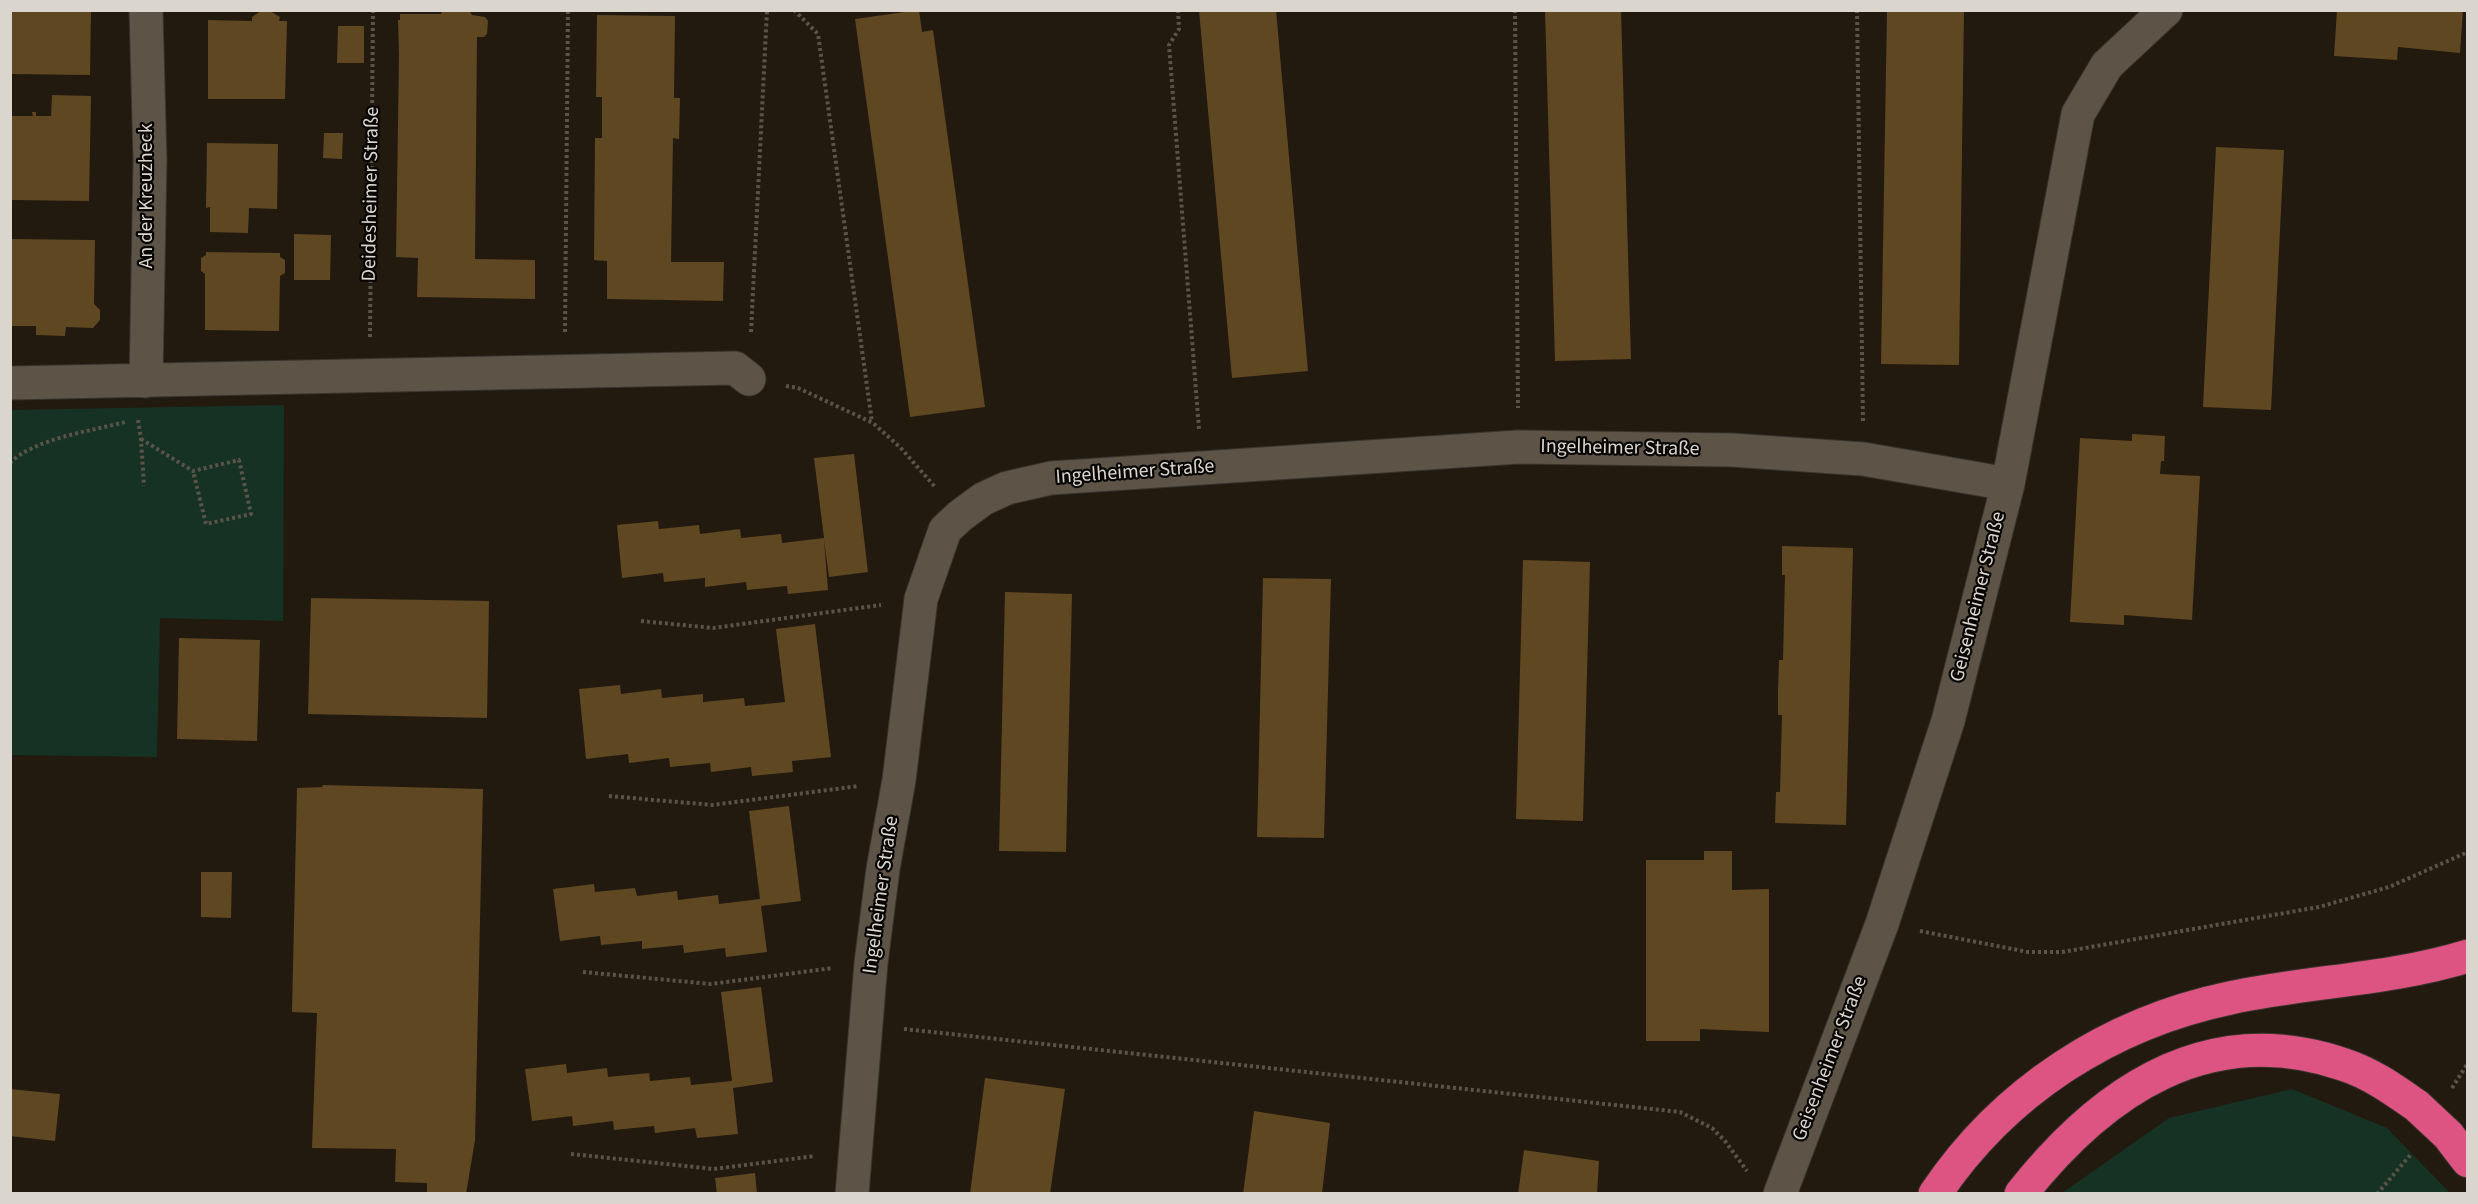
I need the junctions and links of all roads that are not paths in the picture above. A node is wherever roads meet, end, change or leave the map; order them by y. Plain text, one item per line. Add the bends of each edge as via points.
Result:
1 (146, 10) edge
2 (2166, 10) edge
3 (748, 379) road end
4 (146, 381) junction
5 (10, 383) edge
6 (2008, 484) junction
7 (2468, 956) edge
8 (2468, 1161) edge
9 (852, 1194) edge
10 (1780, 1194) edge
11 (1935, 1194) edge
12 (2021, 1194) edge

1 - 4 street, An der Kreuzheck via 150,160
2 - 6 street, Geisenheimer Straße via 2107,65 2078,114
3 - 4 street via 735,368
4 - 5 street
6 - 9 street, Ingelheimer Straße via 1863,459 1732,450 1518,447 1052,478 1006,488 982,499 945,530 921,599 871,963
6 - 10 street, Geisenheimer Straße via 1948,722 1882,924
7 - 11 highway via 2396,974 2229,998 2143,1024 2100,1043 2061,1067 1986,1129
8 - 12 highway, bridge via 2448,1135 2417,1106 2384,1083 2346,1065 2266,1051 2225,1053 2185,1063 2148,1079 2113,1101 2047,1161

